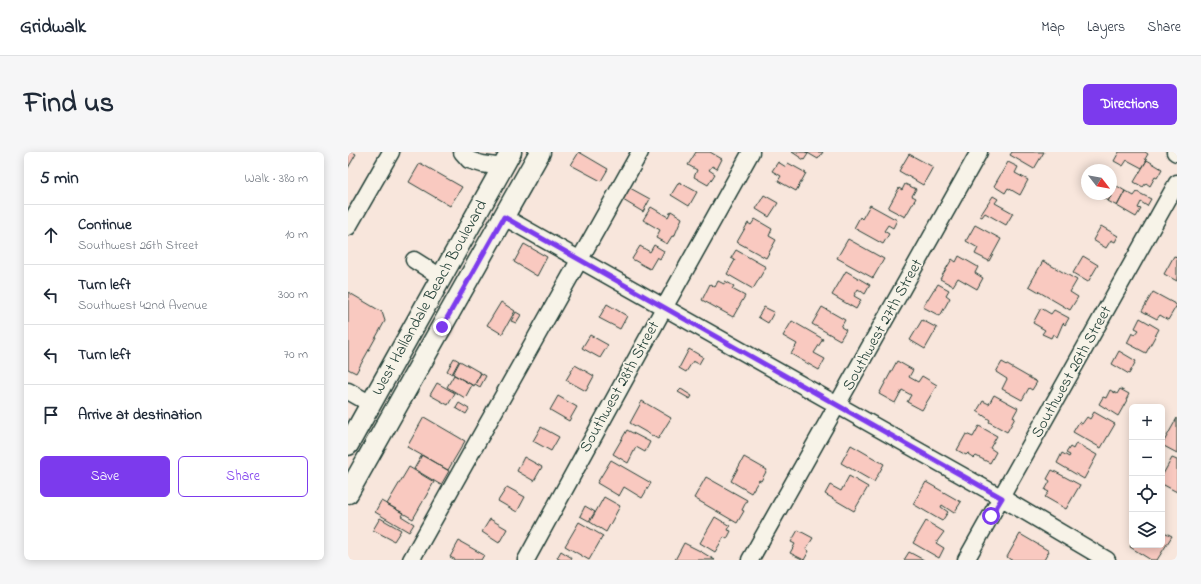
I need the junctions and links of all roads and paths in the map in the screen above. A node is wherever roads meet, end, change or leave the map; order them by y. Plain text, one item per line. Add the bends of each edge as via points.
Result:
1 (391, 152) edge
2 (462, 152) edge
3 (540, 152) edge
4 (640, 152) edge
5 (751, 152) edge
6 (979, 152) edge
7 (509, 157) edge
8 (1177, 183) edge
9 (491, 188) junction
10 (504, 217) junction
11 (348, 227) edge
12 (579, 259) junction
13 (414, 260) dead end
14 (441, 277) junction
15 (664, 308) junction
16 (442, 327) junction
17 (348, 391) edge
18 (371, 404) junction
19 (838, 405) junction
20 (348, 445) edge
21 (348, 493) edge
22 (1002, 498) junction
23 (411, 560) edge
24 (526, 560) edge
25 (750, 560) edge
26 (966, 560) edge
27 (1107, 560) edge

1 - 11 street
2 - 7 street via 469,160 482,164
3 - 10 main road, West Hallandale Beach Boulevard
4 - 12 street
5 - 15 street, Southwest 28th Street
6 - 19 street, Southwest 27th Street
7 - 9 main road, West Hallandale Beach Boulevard
7 - 10 main road via 502,202
8 - 22 street, Southwest 26th Street
9 - 14 main road, West Hallandale Beach Boulevard
9 - 16 main road via 489,221
10 - 12 street
10 - 16 main road, West Hallandale Beach Boulevard
12 - 15 street
12 - 23 street
13 - 14 street
14 - 18 main road, West Hallandale Beach Boulevard
15 - 19 street
15 - 24 street, Southwest 28th Street
16 - 21 main road, West Hallandale Beach Boulevard
17 - 18 street
18 - 20 main road, West Hallandale Beach Boulevard
19 - 22 street
19 - 25 street, Southwest 27th Street
22 - 26 street, Southwest 26th Street
22 - 27 street

